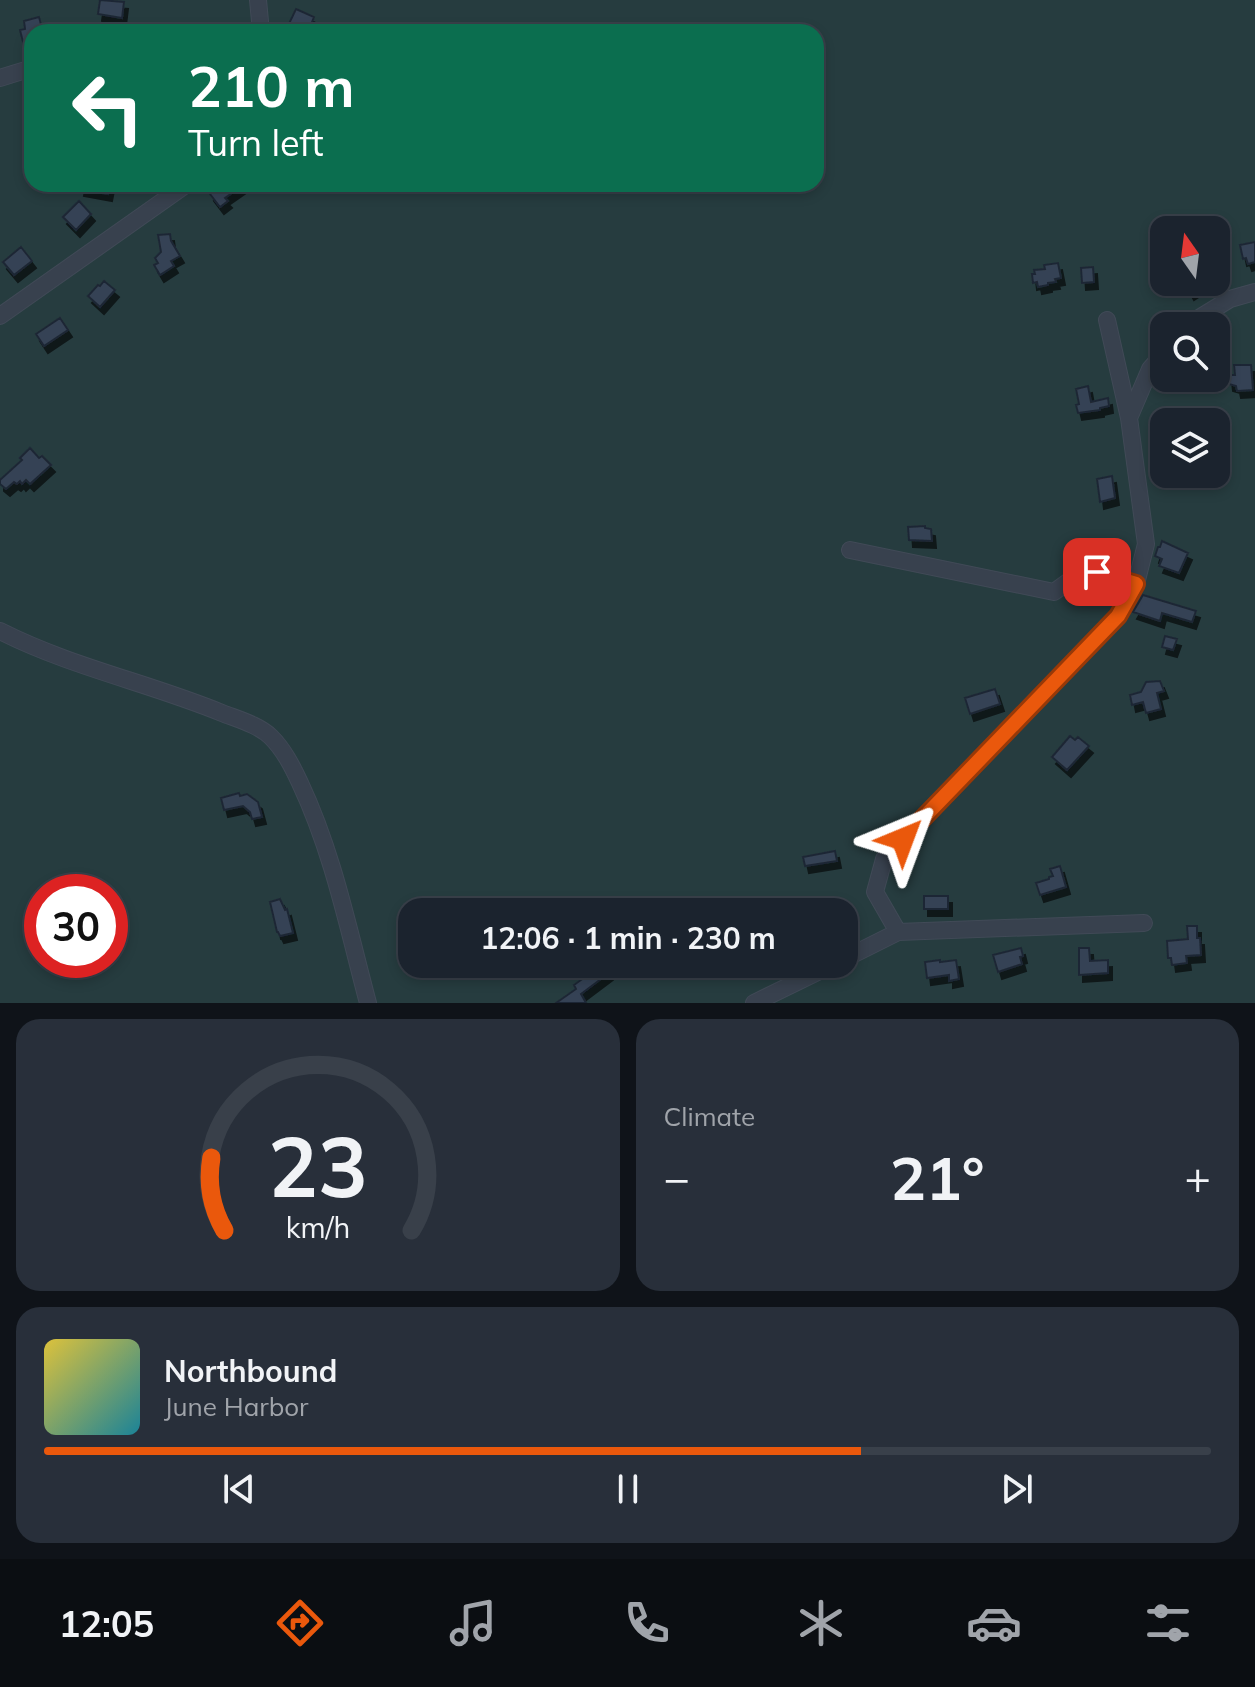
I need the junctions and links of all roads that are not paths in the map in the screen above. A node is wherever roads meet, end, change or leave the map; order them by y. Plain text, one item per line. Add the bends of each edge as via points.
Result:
1 (258, 0) edge
2 (260, 24) edge
3 (24, 70) edge
4 (0, 78) edge
5 (176, 192) edge
6 (1255, 292) edge
7 (1209, 312) edge
8 (0, 316) edge
9 (1107, 320) dead end
10 (1150, 369) edge
11 (1129, 418) junction
12 (850, 550) dead end
13 (1136, 584) junction
14 (0, 631) edge
15 (1144, 923) dead end
16 (898, 932) junction
17 (858, 952) edge
18 (805, 978) edge
19 (368, 1003) edge
20 (754, 1003) edge

1 - 2 street
3 - 4 street
5 - 8 street
6 - 7 street
9 - 11 street
10 - 11 street
11 - 13 street via 1146,544
12 - 13 street via 1054,592 1076,576 1097,572
13 - 16 street via 1118,616 884,859 875,892
14 - 19 street via 73,663 201,704 269,735 287,757 318,823
15 - 16 street
16 - 17 street
18 - 20 street

